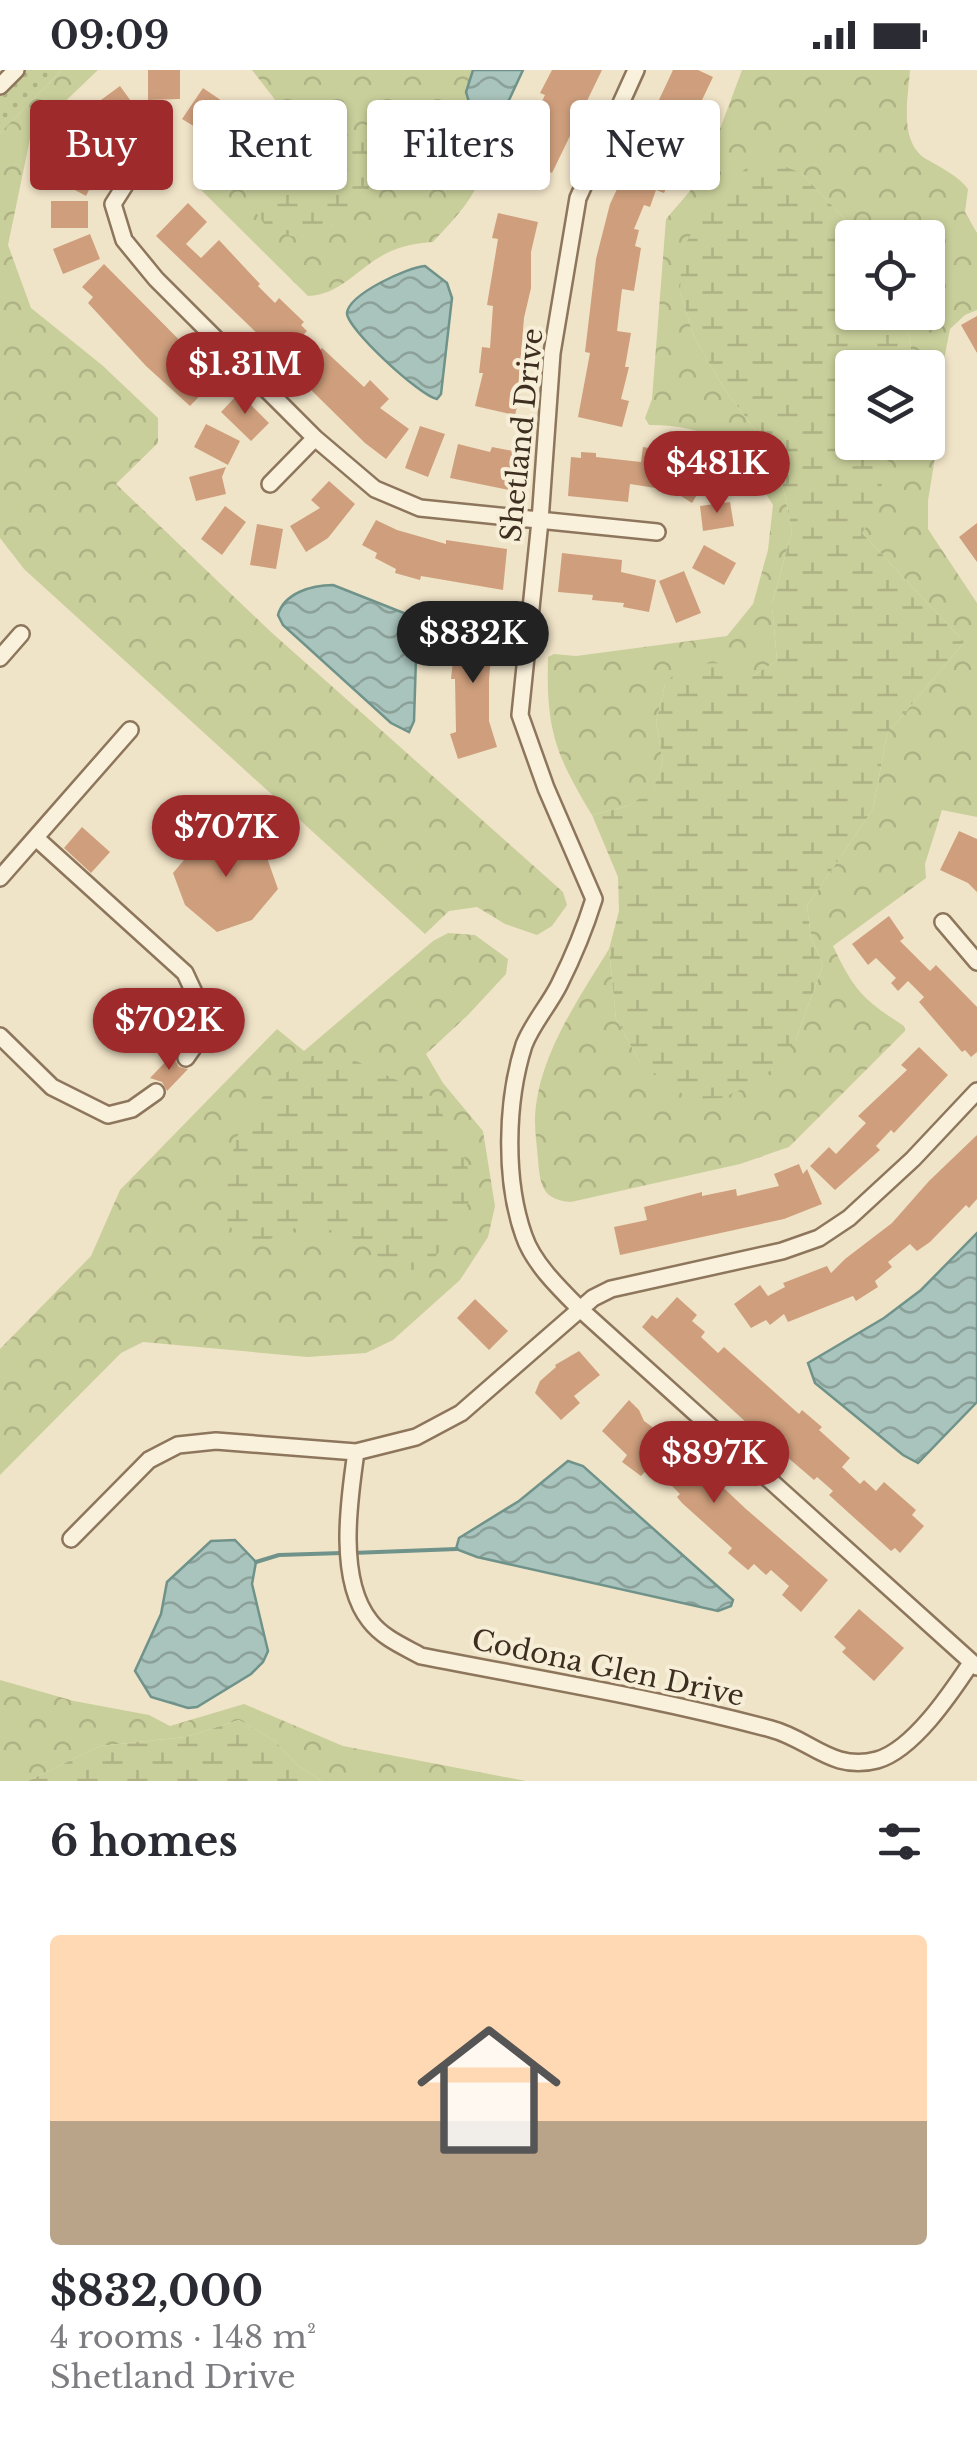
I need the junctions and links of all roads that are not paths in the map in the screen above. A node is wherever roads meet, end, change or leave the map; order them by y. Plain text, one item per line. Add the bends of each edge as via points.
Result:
1 (16, 70) edge
2 (636, 70) edge
3 (0, 86) edge
4 (121, 190) edge
5 (314, 438) junction
6 (270, 484) dead end
7 (540, 521) junction
8 (657, 532) dead end
9 (21, 634) dead end
10 (0, 658) edge
11 (130, 730) dead end
12 (36, 838) junction
13 (0, 878) edge
14 (943, 922) dead end
15 (977, 962) edge
16 (0, 1036) edge
17 (186, 1058) dead end
18 (977, 1091) edge
19 (156, 1092) dead end
20 (580, 1309) junction
21 (356, 1452) junction
22 (71, 1539) dead end
23 (974, 1665) edge

1 - 3 street
2 - 7 street, Shetland Drive via 578,198 552,353
4 - 5 street via 113,204 124,240
5 - 6 street
5 - 7 street via 375,488 420,508
7 - 8 street
7 - 20 street, Shetland Drive via 520,714 594,899 558,986 525,1042 512,1096 510,1161 524,1238
9 - 10 street
11 - 12 street
12 - 13 street
12 - 17 street via 185,973 205,1016 202,1035
14 - 15 street
16 - 19 street via 52,1087 108,1115 132,1110
18 - 20 street via 849,1218 818,1238 611,1289
20 - 21 street via 461,1414 416,1437
20 - 23 street, Shetland Drive
21 - 22 street via 216,1441 178,1445 148,1460
21 - 23 street, Codona Glen Drive via 349,1504 352,1585 369,1620 422,1656 706,1712 778,1731 853,1764 881,1759 918,1732

